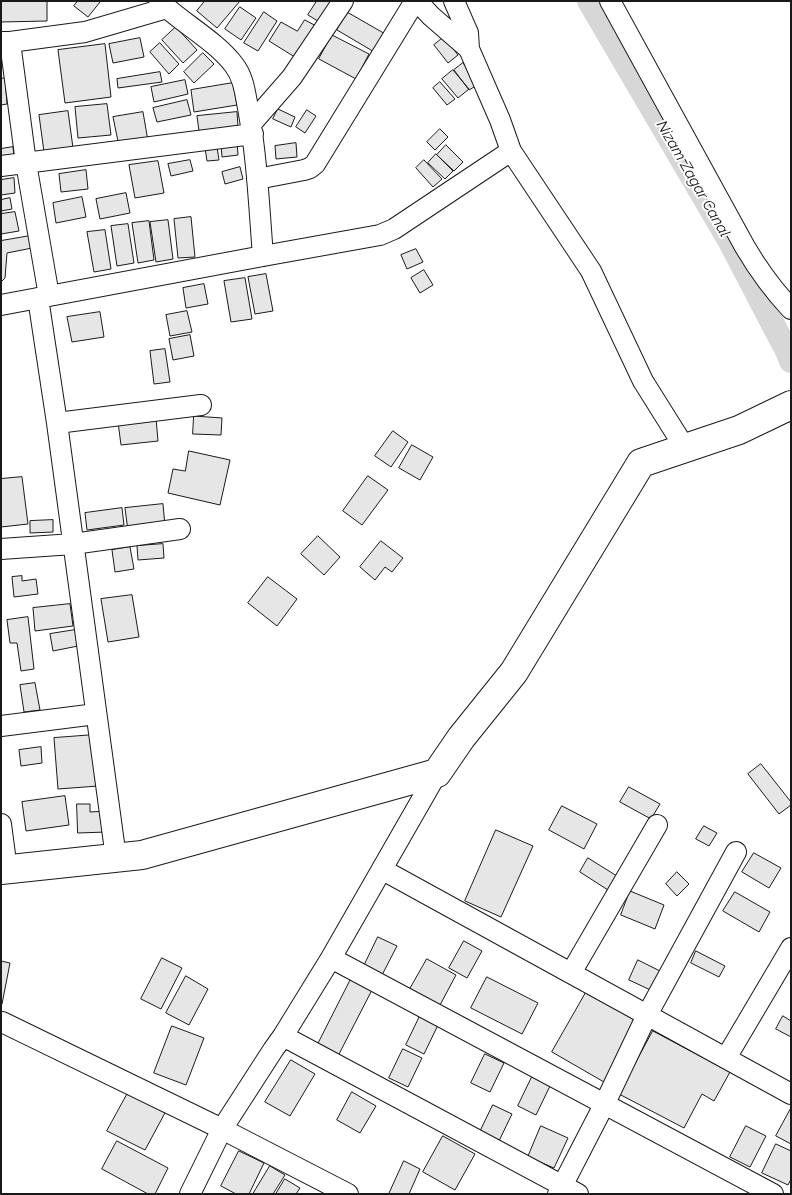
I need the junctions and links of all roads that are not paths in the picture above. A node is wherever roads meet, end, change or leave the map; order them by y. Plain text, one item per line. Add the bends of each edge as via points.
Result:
1 (342, 1) edge
2 (416, 1) edge
3 (454, 1) edge
4 (610, 1) edge
5 (163, 5) edge
6 (6, 42) edge
7 (469, 49) junction
8 (252, 129) junction
9 (511, 151) junction
10 (26, 163) junction
11 (1, 166) edge
12 (257, 179) junction
13 (263, 256) junction
14 (44, 297) junction
15 (1, 305) edge
16 (791, 310) edge
17 (201, 405) dead end
18 (791, 405) edge
19 (57, 423) junction
20 (685, 448) junction
21 (180, 529) dead end
22 (73, 544) junction
23 (1, 549) edge
24 (96, 714) junction
25 (1, 726) edge
26 (437, 773) junction
27 (1, 824) edge
28 (657, 825) dead end
29 (736, 852) dead end
30 (116, 858) junction
31 (4, 870) edge
32 (383, 870) junction
33 (791, 948) edge
34 (331, 958) junction
35 (571, 973) junction
36 (647, 1015) junction
37 (2, 1022) edge
38 (283, 1036) junction
39 (726, 1058) junction
40 (791, 1094) edge
41 (605, 1104) junction
42 (222, 1129) junction
43 (566, 1191) edge
44 (190, 1194) edge
45 (348, 1194) edge
46 (773, 1194) edge

1 - 8 street via 292,77
2 - 7 street
2 - 12 street via 315,164 304,170
3 - 7 street via 468,33
4 - 16 street via 745,247
5 - 6 street via 85,32
5 - 8 street via 236,67 243,81
6 - 10 street
7 - 9 street
8 - 10 street
8 - 12 street
9 - 13 street via 386,233
9 - 20 street via 591,271 644,381
10 - 11 street
10 - 14 street
12 - 13 street
13 - 14 street
14 - 15 street
14 - 19 street
17 - 19 street
18 - 20 street via 739,430
19 - 22 street
20 - 26 street via 641,463 514,672
21 - 22 street
22 - 23 street
22 - 24 street
24 - 25 street
24 - 30 street
26 - 30 street via 142,855
26 - 32 street
27 - 31 street
28 - 35 street
29 - 36 street
30 - 31 street
32 - 34 street
32 - 35 street
33 - 39 street
34 - 38 street
34 - 41 street
35 - 36 street
36 - 39 street
36 - 41 street
37 - 42 street
38 - 42 street
38 - 43 street
39 - 40 street
41 - 43 street
41 - 46 street
42 - 44 street
42 - 45 street

